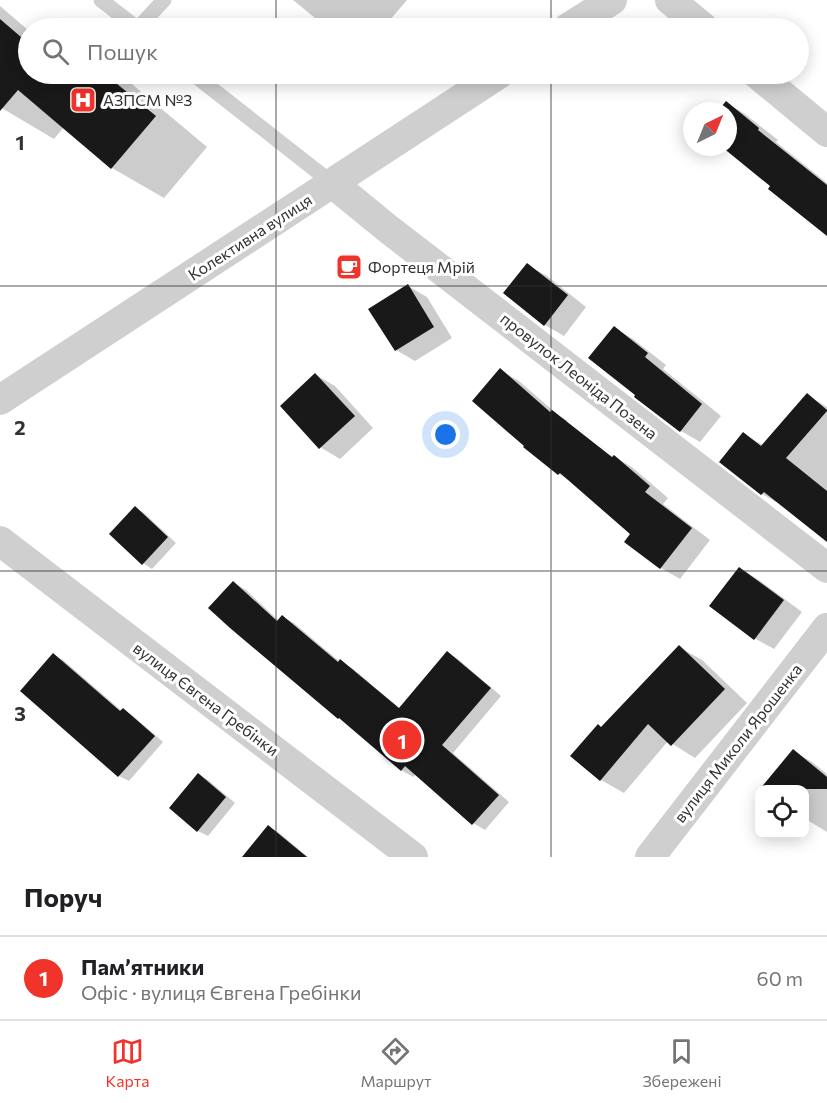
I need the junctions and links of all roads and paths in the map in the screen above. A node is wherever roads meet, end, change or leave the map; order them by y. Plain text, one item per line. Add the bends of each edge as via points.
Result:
1 (101, 0) edge
2 (164, 0) edge
3 (612, 0) edge
4 (670, 0) edge
5 (125, 18) edge
6 (147, 18) edge
7 (584, 18) edge
8 (692, 18) edge
9 (207, 84) edge
10 (484, 84) edge
11 (769, 84) edge
12 (827, 132) edge
13 (332, 183) junction
14 (0, 400) edge
15 (0, 541) edge
16 (827, 568) edge
17 (827, 628) edge
18 (413, 857) edge
19 (650, 857) edge

1 - 5 lane
2 - 6 lane
3 - 7 street
4 - 8 street
9 - 13 lane
10 - 13 street, Колективна вулиця
11 - 12 street
13 - 14 street, Колективна вулиця
13 - 16 street, провулок Леоніда Позена
15 - 18 street, вулиця Євгена Гребінки
17 - 19 street, вулиця Миколи Ярошенка

